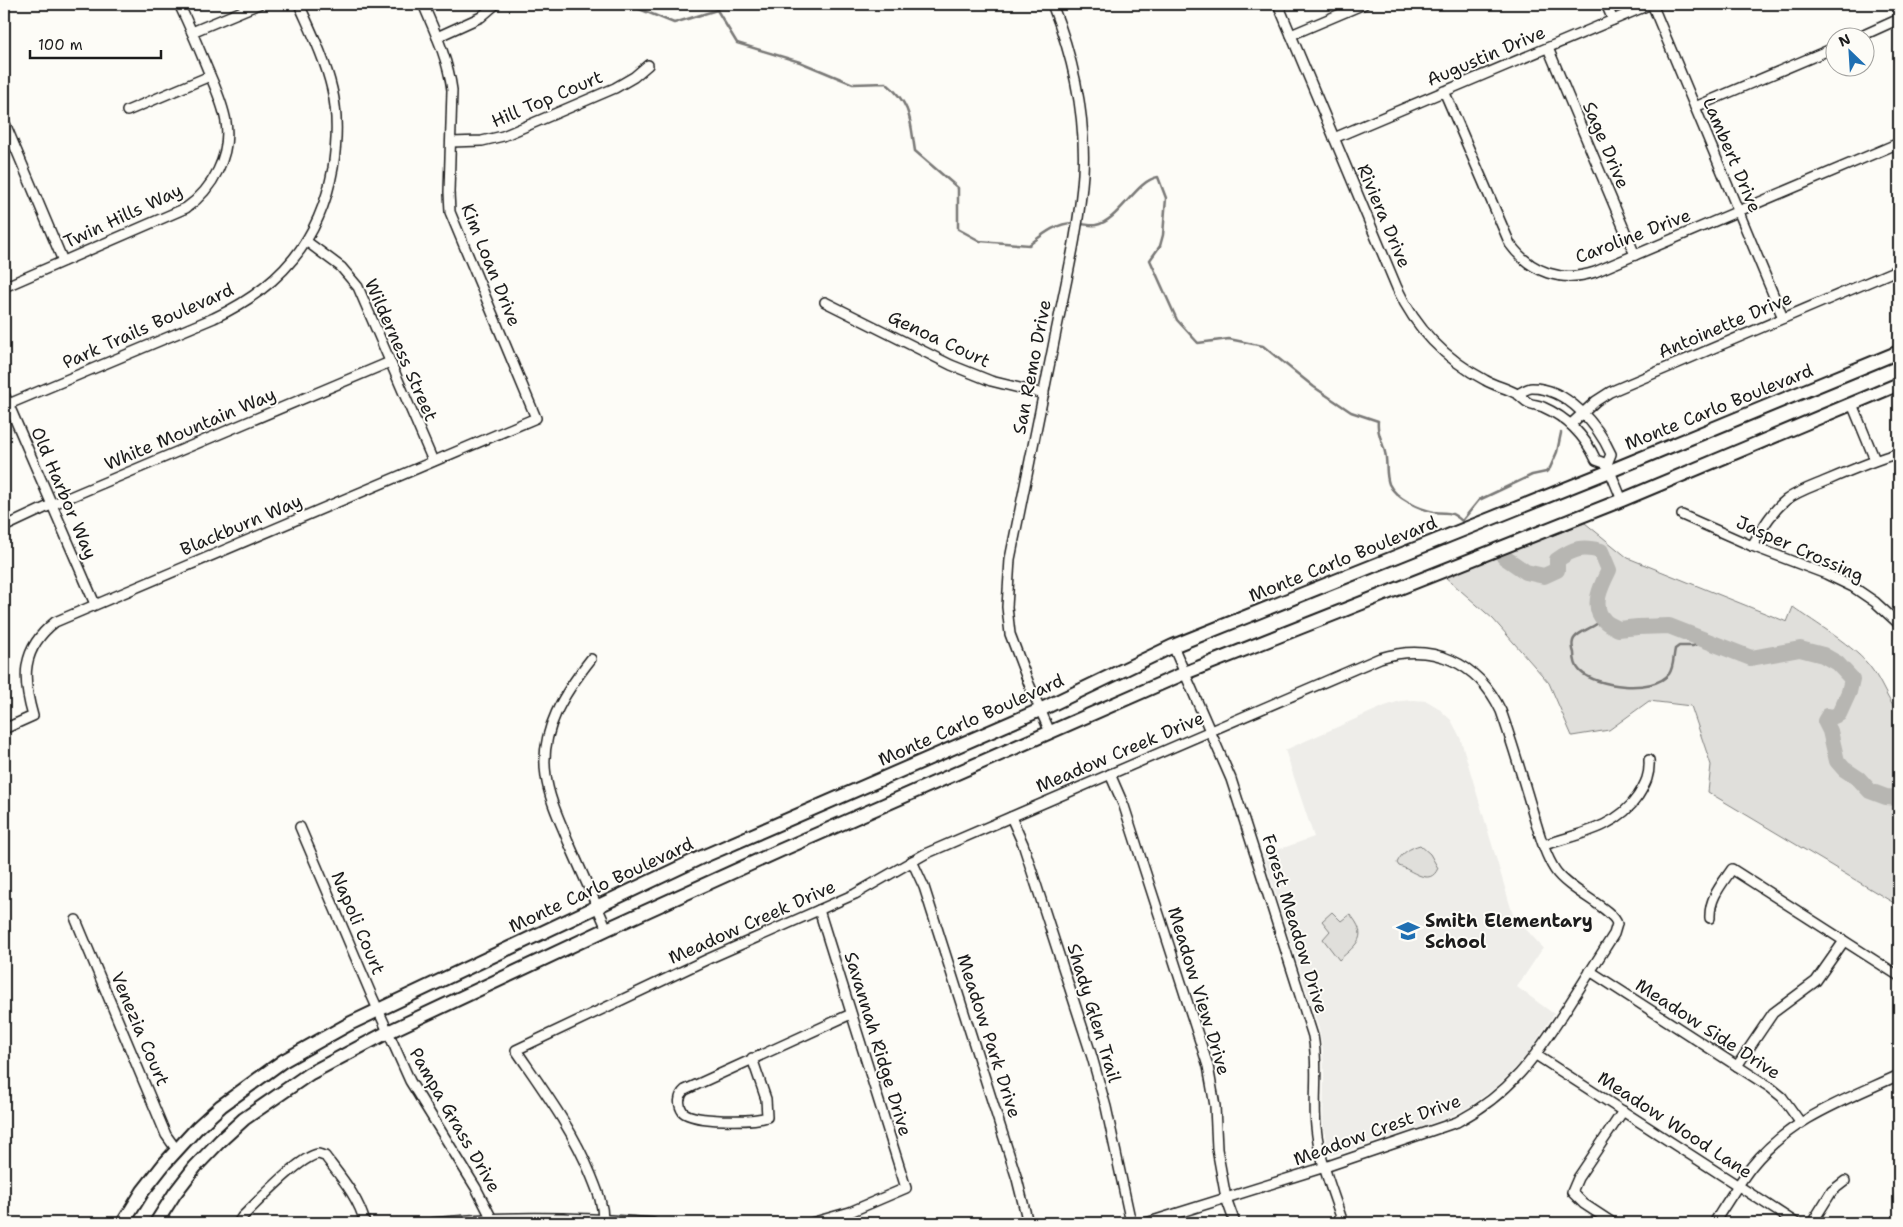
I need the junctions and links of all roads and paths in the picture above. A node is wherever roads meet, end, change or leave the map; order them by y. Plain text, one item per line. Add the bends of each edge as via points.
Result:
1 (180, 4) edge
2 (259, 4) edge
3 (299, 4) edge
4 (423, 4) edge
5 (496, 4) edge
6 (1052, 4) edge
7 (1278, 4) edge
8 (1364, 4) edge
9 (1606, 4) edge
10 (1651, 4) edge
11 (1899, 19) edge
12 (1613, 20) junction
13 (1876, 29) edge
14 (192, 32) junction
15 (1291, 34) junction
16 (437, 37) junction
17 (1548, 48) junction
18 (1826, 51) edge
19 (648, 65) dead end
20 (210, 76) junction
21 (1444, 91) junction
22 (1695, 107) junction
23 (127, 111) dead end
24 (4, 121) edge
25 (1334, 138) junction
26 (451, 142) junction
27 (1899, 143) edge
28 (1739, 212) junction
29 (306, 242) junction
30 (1635, 255) junction
31 (63, 261) junction
32 (1899, 269) edge
33 (4, 287) edge
34 (825, 302) dead end
35 (1783, 318) junction
36 (1899, 352) edge
37 (390, 362) junction
38 (1899, 384) edge
39 (4, 394) edge
40 (1044, 394) junction
41 (1518, 394) junction
42 (1852, 404) junction
43 (6, 405) edge
44 (1582, 413) junction
45 (536, 418) joint
46 (1571, 424) junction
47 (1899, 453) edge
48 (1874, 460) junction
49 (433, 461) junction
50 (1609, 468) junction
51 (1622, 500) junction
52 (51, 505) junction
53 (1682, 515) dead end
54 (4, 527) edge
55 (1752, 546) junction
56 (94, 604) junction
57 (1899, 624) edge
58 (1173, 646) junction
59 (592, 659) dead end
60 (1185, 673) junction
61 (1040, 710) junction
62 (4, 729) edge
63 (1211, 731) junction
64 (1050, 732) junction
65 (1649, 760) dead end
66 (1110, 774) junction
67 (1011, 817) junction
68 (300, 827) dead end
69 (1544, 845) junction
70 (912, 861) junction
71 (597, 906) junction
72 (819, 910) junction
73 (1710, 918) dead end
74 (76, 920) dead end
75 (1617, 922) joint
76 (607, 929) junction
77 (1844, 940) junction
78 (1590, 971) junction
79 (1899, 976) edge
80 (378, 1010) junction
81 (851, 1014) junction
82 (388, 1032) junction
83 (1536, 1055) junction
84 (752, 1058) junction
85 (1737, 1066) junction
86 (1899, 1075) edge
87 (1622, 1111) junction
88 (1800, 1122) junction
89 (176, 1149) junction
90 (1325, 1167) junction
91 (1845, 1182) dead end
92 (1738, 1186) junction
93 (1226, 1198) junction
94 (603, 1220) junction
95 (493, 1221) edge
96 (123, 1223) edge
97 (156, 1223) edge
98 (238, 1223) edge
99 (365, 1223) edge
100 (432, 1223) edge
101 (653, 1223) edge
102 (810, 1223) edge
103 (1028, 1223) edge
104 (1131, 1223) edge
105 (1146, 1223) edge
106 (1235, 1223) edge
107 (1343, 1223) edge
108 (1613, 1223) edge
109 (1714, 1223) edge
110 (1796, 1223) edge
111 (1812, 1223) edge

1 - 14 street, Twin Hills Way
2 - 14 street
3 - 29 street, Park Trails Boulevard via 332,88 336,124 334,158 324,208
4 - 16 street, Kim Loan Drive
5 - 16 street via 474,21
6 - 40 street, San Remo Drive via 1070,59 1080,115 1083,160 1079,211
7 - 15 street, Riviera Drive
8 - 15 street
9 - 12 street
10 - 12 street, Augustin Drive
10 - 22 street, Lambert Drive
11 - 13 street
12 - 17 street, Augustin Drive
14 - 20 street, Twin Hills Way
15 - 25 street, Riviera Drive
16 - 26 street, Kim Loan Drive via 448,64 452,90
17 - 21 street, Augustin Drive
17 - 30 street, Sage Drive
18 - 22 street
19 - 26 street, Hill Top Court via 616,88 503,136 482,141
20 - 23 street
20 - 31 street, Twin Hills Way via 223,107 227,133 222,161 209,186 181,210
21 - 25 street, Augustin Drive
21 - 30 street, Caroline Drive via 1506,237 1525,262 1546,273 1570,277 1595,272
22 - 28 street, Lambert Drive
24 - 31 street
25 - 41 street, Riviera Drive via 1397,288 1414,320 1438,348 1460,366
26 - 45 street, Kim Loan Drive via 450,212
27 - 28 street, Caroline Drive
28 - 30 street, Caroline Drive
28 - 35 street, Lambert Drive
29 - 37 street, Wilderness Street via 341,266 358,287
29 - 43 street, Park Trails Boulevard via 274,280 237,307
31 - 33 street, Twin Hills Way
32 - 35 street, Antoinette Drive
34 - 40 street, Genoa Court via 966,372
35 - 44 street, Antoinette Drive via 1610,392
36 - 50 main road, Monte Carlo Boulevard
37 - 49 street, Wilderness Street
37 - 52 street, White Mountain Way
38 - 42 main road
39 - 43 street, Old Harbor Way
40 - 61 street, San Remo Drive via 1010,559 1007,594 1010,634
41 - 44 street, Riviera Drive via 1530,388 1547,391
41 - 46 street, Riviera Drive via 1527,403 1546,408
42 - 48 street
42 - 51 main road
43 - 52 street, Old Harbor Way
44 - 46 street, Antoinette Drive
44 - 50 street, Riviera Drive via 1605,441 1611,454
45 - 49 street, Blackburn Way
46 - 50 street, Riviera Drive via 1596,460
47 - 48 street
48 - 55 street via 1787,499 1774,511
49 - 56 street, Blackburn Way
50 - 51 street, Riviera Drive
50 - 58 main road, Monte Carlo Boulevard
51 - 60 main road
52 - 54 street, White Mountain Way
52 - 56 street, Old Harbor Way
53 - 55 street, Jasper Crossing
55 - 57 street, Jasper Crossing via 1853,587
56 - 62 street, Blackburn Way via 55,622 35,643 26,676 33,716
58 - 60 street, Forest Meadow Drive
58 - 61 main road, Monte Carlo Boulevard
59 - 71 street via 570,687 554,717 545,767 553,804
60 - 63 street, Forest Meadow Drive
60 - 64 main road
61 - 64 street, San Remo Drive
61 - 71 main road, Monte Carlo Boulevard
63 - 66 street, Meadow Creek Drive
63 - 69 street, Meadow Creek Drive via 1380,658 1408,652 1444,657 1476,675 1495,699
63 - 90 street, Forest Meadow Drive via 1238,798 1313,1036 1316,1125
64 - 76 main road
65 - 69 street via 1647,782 1620,816 1601,827
66 - 67 street, Meadow Creek Drive
66 - 93 street, Meadow View Drive via 1124,806 1208,1066
67 - 70 street, Meadow Creek Drive
67 - 104 street, Shady Glen Trail via 1024,844 1092,1057
68 - 80 street, Napoli Court
69 - 75 street, Meadow Creek Drive via 1554,868 1564,880 1612,914
70 - 72 street, Meadow Creek Drive via 855,894
70 - 103 street, Meadow Park Drive via 924,887 1017,1179
71 - 76 street
71 - 80 main road, Monte Carlo Boulevard
72 - 81 street, Savannah Ridge Drive
72 - 94 street, Meadow Creek Drive via 516,1050 578,1145 602,1203
73 - 77 street via 1712,899 1732,869
74 - 89 street, Venezia Court via 166,1135
75 - 78 street, Meadow Crest Drive via 1614,934
76 - 82 main road
77 - 79 street
77 - 85 street via 1816,981 1774,1013
78 - 83 street, Meadow Crest Drive
78 - 85 street, Meadow Side Drive
80 - 82 street, Napoli Court
80 - 89 main road, Monte Carlo Boulevard via 308,1046 247,1086 215,1111
81 - 84 street
81 - 102 street, Savannah Ridge Drive via 906,1188 850,1212
82 - 95 street, Pampa Grass Drive via 410,1081
82 - 97 main road via 309,1074 244,1119 195,1167
83 - 87 street, Meadow Wood Lane
83 - 90 street, Meadow Crest Drive via 1497,1096 1462,1119
84 - 84 street via 685,1090 679,1101 683,1112 695,1118 767,1118 766,1099
85 - 88 street, Meadow Side Drive via 1776,1092
86 - 88 street
87 - 92 street, Meadow Wood Lane
87 - 108 street via 1572,1192
88 - 92 street via 1764,1152
89 - 96 main road, Monte Carlo Boulevard
90 - 93 street, Meadow Crest Drive
90 - 107 street, Forest Meadow Drive
91 - 111 street via 1832,1191
92 - 109 street
92 - 110 street, Meadow Wood Lane
93 - 105 street, Meadow Crest Drive
93 - 106 street, Meadow View Drive
94 - 95 street
94 - 101 street
95 - 100 street
98 - 99 street via 288,1173 318,1154 325,1156 348,1186

